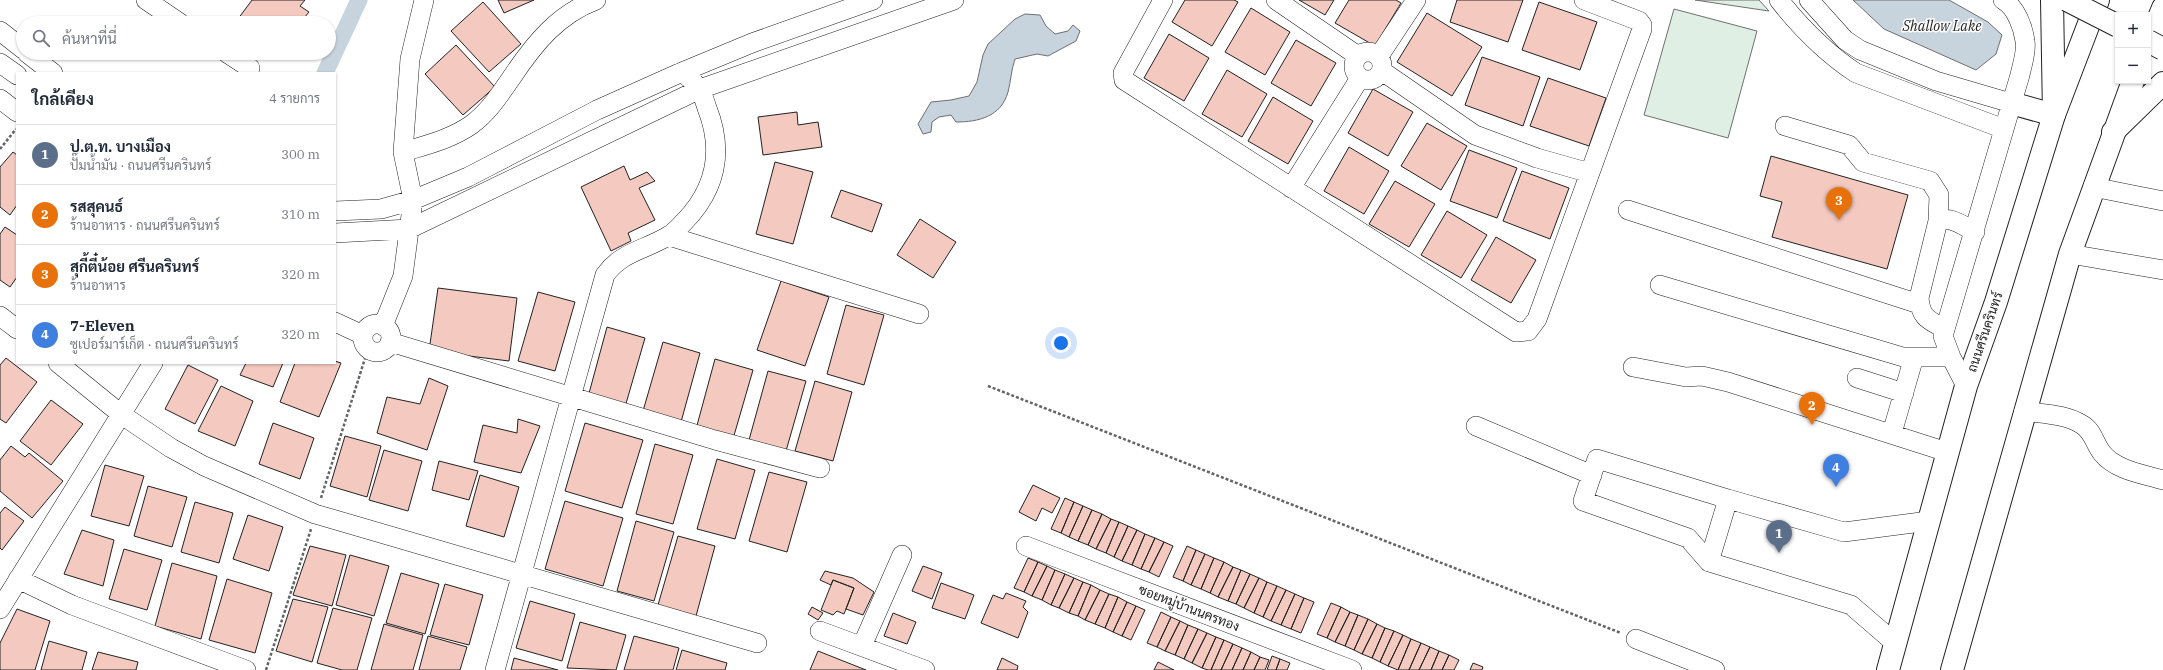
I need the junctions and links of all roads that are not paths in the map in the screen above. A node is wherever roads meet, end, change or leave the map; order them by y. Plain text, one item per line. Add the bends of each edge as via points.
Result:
1 (146, 0) edge
2 (424, 0) edge
3 (596, 0) edge
4 (873, 0) edge
5 (954, 0) edge
6 (1163, 0) edge
7 (1276, 0) edge
8 (1416, 0) edge
9 (1584, 0) edge
10 (1779, 0) edge
11 (1809, 0) edge
12 (2003, 0) edge
13 (2052, 0) edge
14 (2067, 0) edge
15 (2098, 0) edge
16 (2163, 8) edge
17 (170, 16) edge
18 (2115, 24) edge
19 (0, 31) edge
20 (2151, 36) edge
21 (16, 44) edge
22 (2151, 44) edge
23 (2163, 49) edge
24 (1358, 56) junction
25 (37, 60) edge
26 (237, 60) edge
27 (0, 62) edge
28 (1380, 64) junction
29 (250, 68) dead end
30 (1901, 68) junction
31 (52, 72) edge
32 (682, 72) junction
33 (16, 74) edge
34 (1360, 78) junction
35 (2163, 83) edge
36 (2132, 84) edge
37 (700, 89) junction
38 (1893, 89) junction
39 (0, 99) edge
40 (2011, 103) junction
41 (16, 111) edge
42 (2054, 115) junction
43 (1785, 126) dead end
44 (2004, 129) junction
45 (2113, 132) junction
46 (403, 152) junction
47 (1590, 173) junction
48 (2093, 187) junction
49 (1291, 188) junction
50 (413, 200) junction
51 (2163, 201) edge
52 (1628, 210) dead end
53 (336, 211) edge
54 (1938, 221) junction
55 (409, 229) junction
56 (1975, 232) junction
57 (336, 233) edge
58 (669, 236) junction
59 (2070, 254) junction
60 (2163, 270) edge
61 (1660, 285) dead end
62 (1919, 304) junction
63 (919, 314) dead end
64 (0, 316) edge
65 (336, 322) edge
66 (16, 329) edge
67 (1945, 329) junction
68 (387, 334) junction
69 (1914, 357) junction
70 (1951, 357) junction
71 (59, 364) edge
72 (151, 364) edge
73 (1633, 367) dead end
74 (1857, 378) dead end
75 (1966, 386) junction
76 (1904, 393) junction
77 (571, 397) junction
78 (2024, 411) junction
79 (122, 414) junction
80 (1476, 426) dead end
81 (1892, 433) junction
82 (1947, 452) junction
83 (820, 468) dead end
84 (1592, 475) junction
85 (2163, 480) edge
86 (1728, 499) junction
87 (1929, 521) junction
88 (1026, 546) dead end
89 (902, 555) dead end
90 (1709, 562) junction
91 (522, 573) junction
92 (18, 579) junction
93 (0, 609) edge
94 (820, 631) dead end
95 (1636, 639) road end
96 (757, 643) dead end
97 (1895, 643) junction
98 (862, 646) junction
99 (246, 670) edge
100 (495, 670) edge
101 (925, 670) edge
102 (1352, 670) edge
103 (1715, 670) edge
104 (1888, 670) edge
105 (1952, 670) edge

1 - 17 street
2 - 46 street via 410,59
3 - 46 street via 581,6 555,24 523,60 493,105 471,125 440,142
4 - 32 street via 752,43
5 - 37 street
6 - 49 street via 1123,73 1124,80
7 - 24 street
8 - 28 street
9 - 47 street via 1639,21 1642,25
10 - 38 street via 1807,33 1836,60 1856,73
11 - 30 street via 1845,40 1876,58
12 - 40 street via 2018,18 2026,42 2020,75
13 - 42 main road
14 - 18 main road, bridge
15 - 42 main road, ถนนศรีนครินทร์
16 - 20 main road
19 - 21 street
22 - 23 main road, bridge
24 - 28 street via 1371,52
24 - 34 street via 1354,68
25 - 31 street
26 - 29 street
27 - 33 street
28 - 34 street via 1373,80
28 - 47 street via 1475,134 1537,158
30 - 38 street
30 - 40 street
32 - 37 street
32 - 50 street via 598,110 468,177
34 - 49 street
35 - 45 main road
36 - 45 main road
37 - 55 street
37 - 58 street via 711,117 717,143 716,166 706,193 692,214
38 - 44 street
39 - 41 street
40 - 42 main road
40 - 44 street
42 - 75 main road, ถนนศรีนครินทร์ via 1996,302
43 - 54 street via 1849,145 1863,162 1930,181 1939,195
44 - 56 street
45 - 48 main road
46 - 50 street
47 - 49 street via 1537,319 1528,331 1516,332
48 - 51 street
48 - 59 main road
50 - 53 street via 381,209
50 - 55 street
52 - 62 street
54 - 56 street via 1948,219
54 - 62 street
55 - 57 street
55 - 68 street via 403,276
56 - 67 street
58 - 63 street
58 - 77 street via 623,257 612,264 605,275
59 - 60 street
59 - 78 main road
61 - 69 street via 1903,357
62 - 67 street via 1925,318
64 - 66 street
65 - 68 street via 363,335 372,325
67 - 70 street via 1943,336
68 - 77 street
69 - 70 street
69 - 76 street
70 - 75 street
71 - 79 street
72 - 79 street
73 - 81 street via 1728,382
74 - 76 street
75 - 82 main road, ถนนศรีนครินทร์
76 - 81 street
77 - 83 street
77 - 91 street
78 - 85 street via 2080,423 2088,428 2101,453 2110,461 2129,470
78 - 105 main road
79 - 91 street via 204,466 315,514
79 - 92 street
80 - 84 street
81 - 82 street
82 - 87 main road, ถนนศรีนครินทร์
84 - 86 street via 1597,459
84 - 90 street via 1583,501 1688,538
86 - 87 street via 1844,532
86 - 90 street
87 - 97 main road, ถนนศรีนครินทร์
88 - 102 street, ซอยหมู่บ้านนครทอง
89 - 98 street
90 - 97 street via 1851,605
91 - 96 street
91 - 100 street
92 - 93 street
92 - 99 street via 72,605
94 - 98 street
95 - 103 street
97 - 104 main road, ถนนศรีนครินทร์
98 - 101 street

